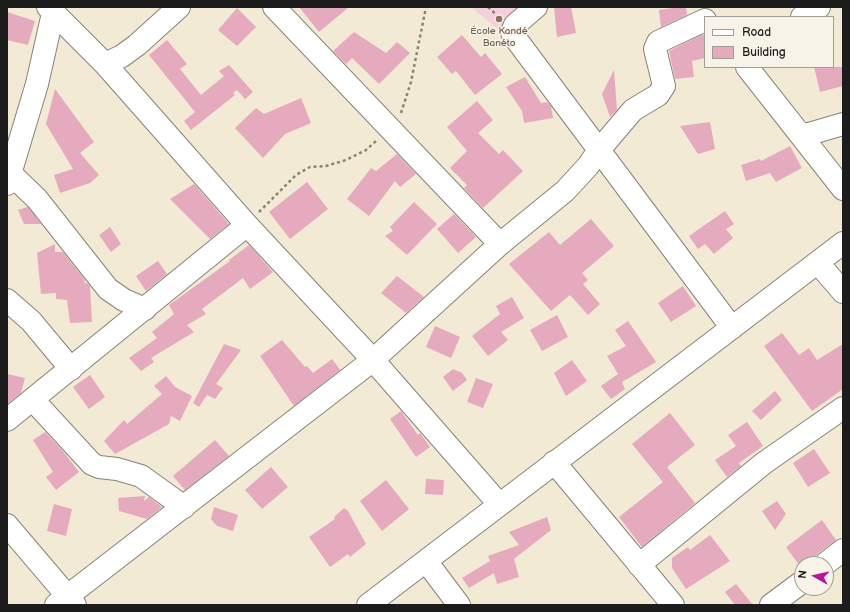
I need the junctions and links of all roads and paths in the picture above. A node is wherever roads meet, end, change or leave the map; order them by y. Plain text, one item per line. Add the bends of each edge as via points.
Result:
1 (179, 7) edge
2 (274, 7) edge
3 (426, 7) edge
4 (536, 7) edge
5 (700, 7) edge
6 (819, 7) edge
7 (51, 10) edge
8 (707, 16) edge
9 (804, 16) edge
10 (704, 20) edge
11 (105, 64) junction
12 (748, 68) edge
13 (843, 124) edge
14 (389, 129) junction
15 (802, 136) junction
16 (599, 150) junction
17 (9, 178) edge
18 (843, 189) edge
19 (247, 225) junction
20 (843, 243) edge
21 (500, 244) junction
22 (818, 262) junction
23 (843, 292) edge
24 (7, 300) edge
25 (145, 309) junction
26 (732, 328) junction
27 (373, 360) junction
28 (71, 369) junction
29 (33, 400) junction
30 (843, 408) edge
31 (7, 420) edge
32 (554, 462) junction
33 (499, 504) junction
34 (184, 507) junction
35 (7, 525) edge
36 (426, 561) junction
37 (639, 565) junction
38 (794, 588) edge
39 (66, 602) edge
40 (368, 605) edge
41 (459, 605) edge
42 (673, 605) edge
43 (772, 605) edge

1 - 11 street via 127,52
2 - 14 street
3 - 14 path via 405,102 401,113
4 - 16 street via 514,25 512,33
5 - 8 street
6 - 9 street
7 - 11 street
7 - 17 street via 37,84
10 - 16 street via 658,42 655,49 664,86 658,95 633,110
11 - 19 street
12 - 15 street
13 - 15 street
14 - 19 path via 366,150 346,160 326,166 310,166 296,175
14 - 21 street
15 - 18 street
16 - 21 street via 565,191
16 - 26 street
17 - 25 street via 37,199 108,289 124,300
19 - 25 street
19 - 27 street
20 - 22 street
21 - 27 street
22 - 23 street
22 - 26 street
24 - 28 street via 31,321
25 - 28 street
26 - 32 street
27 - 33 street
27 - 34 street
28 - 29 street
29 - 31 street
29 - 34 street via 92,464 140,476
30 - 37 street via 764,463
32 - 33 street
32 - 37 street
33 - 36 street
34 - 39 street
35 - 39 street
36 - 40 street
36 - 41 street
37 - 42 street
38 - 43 street

